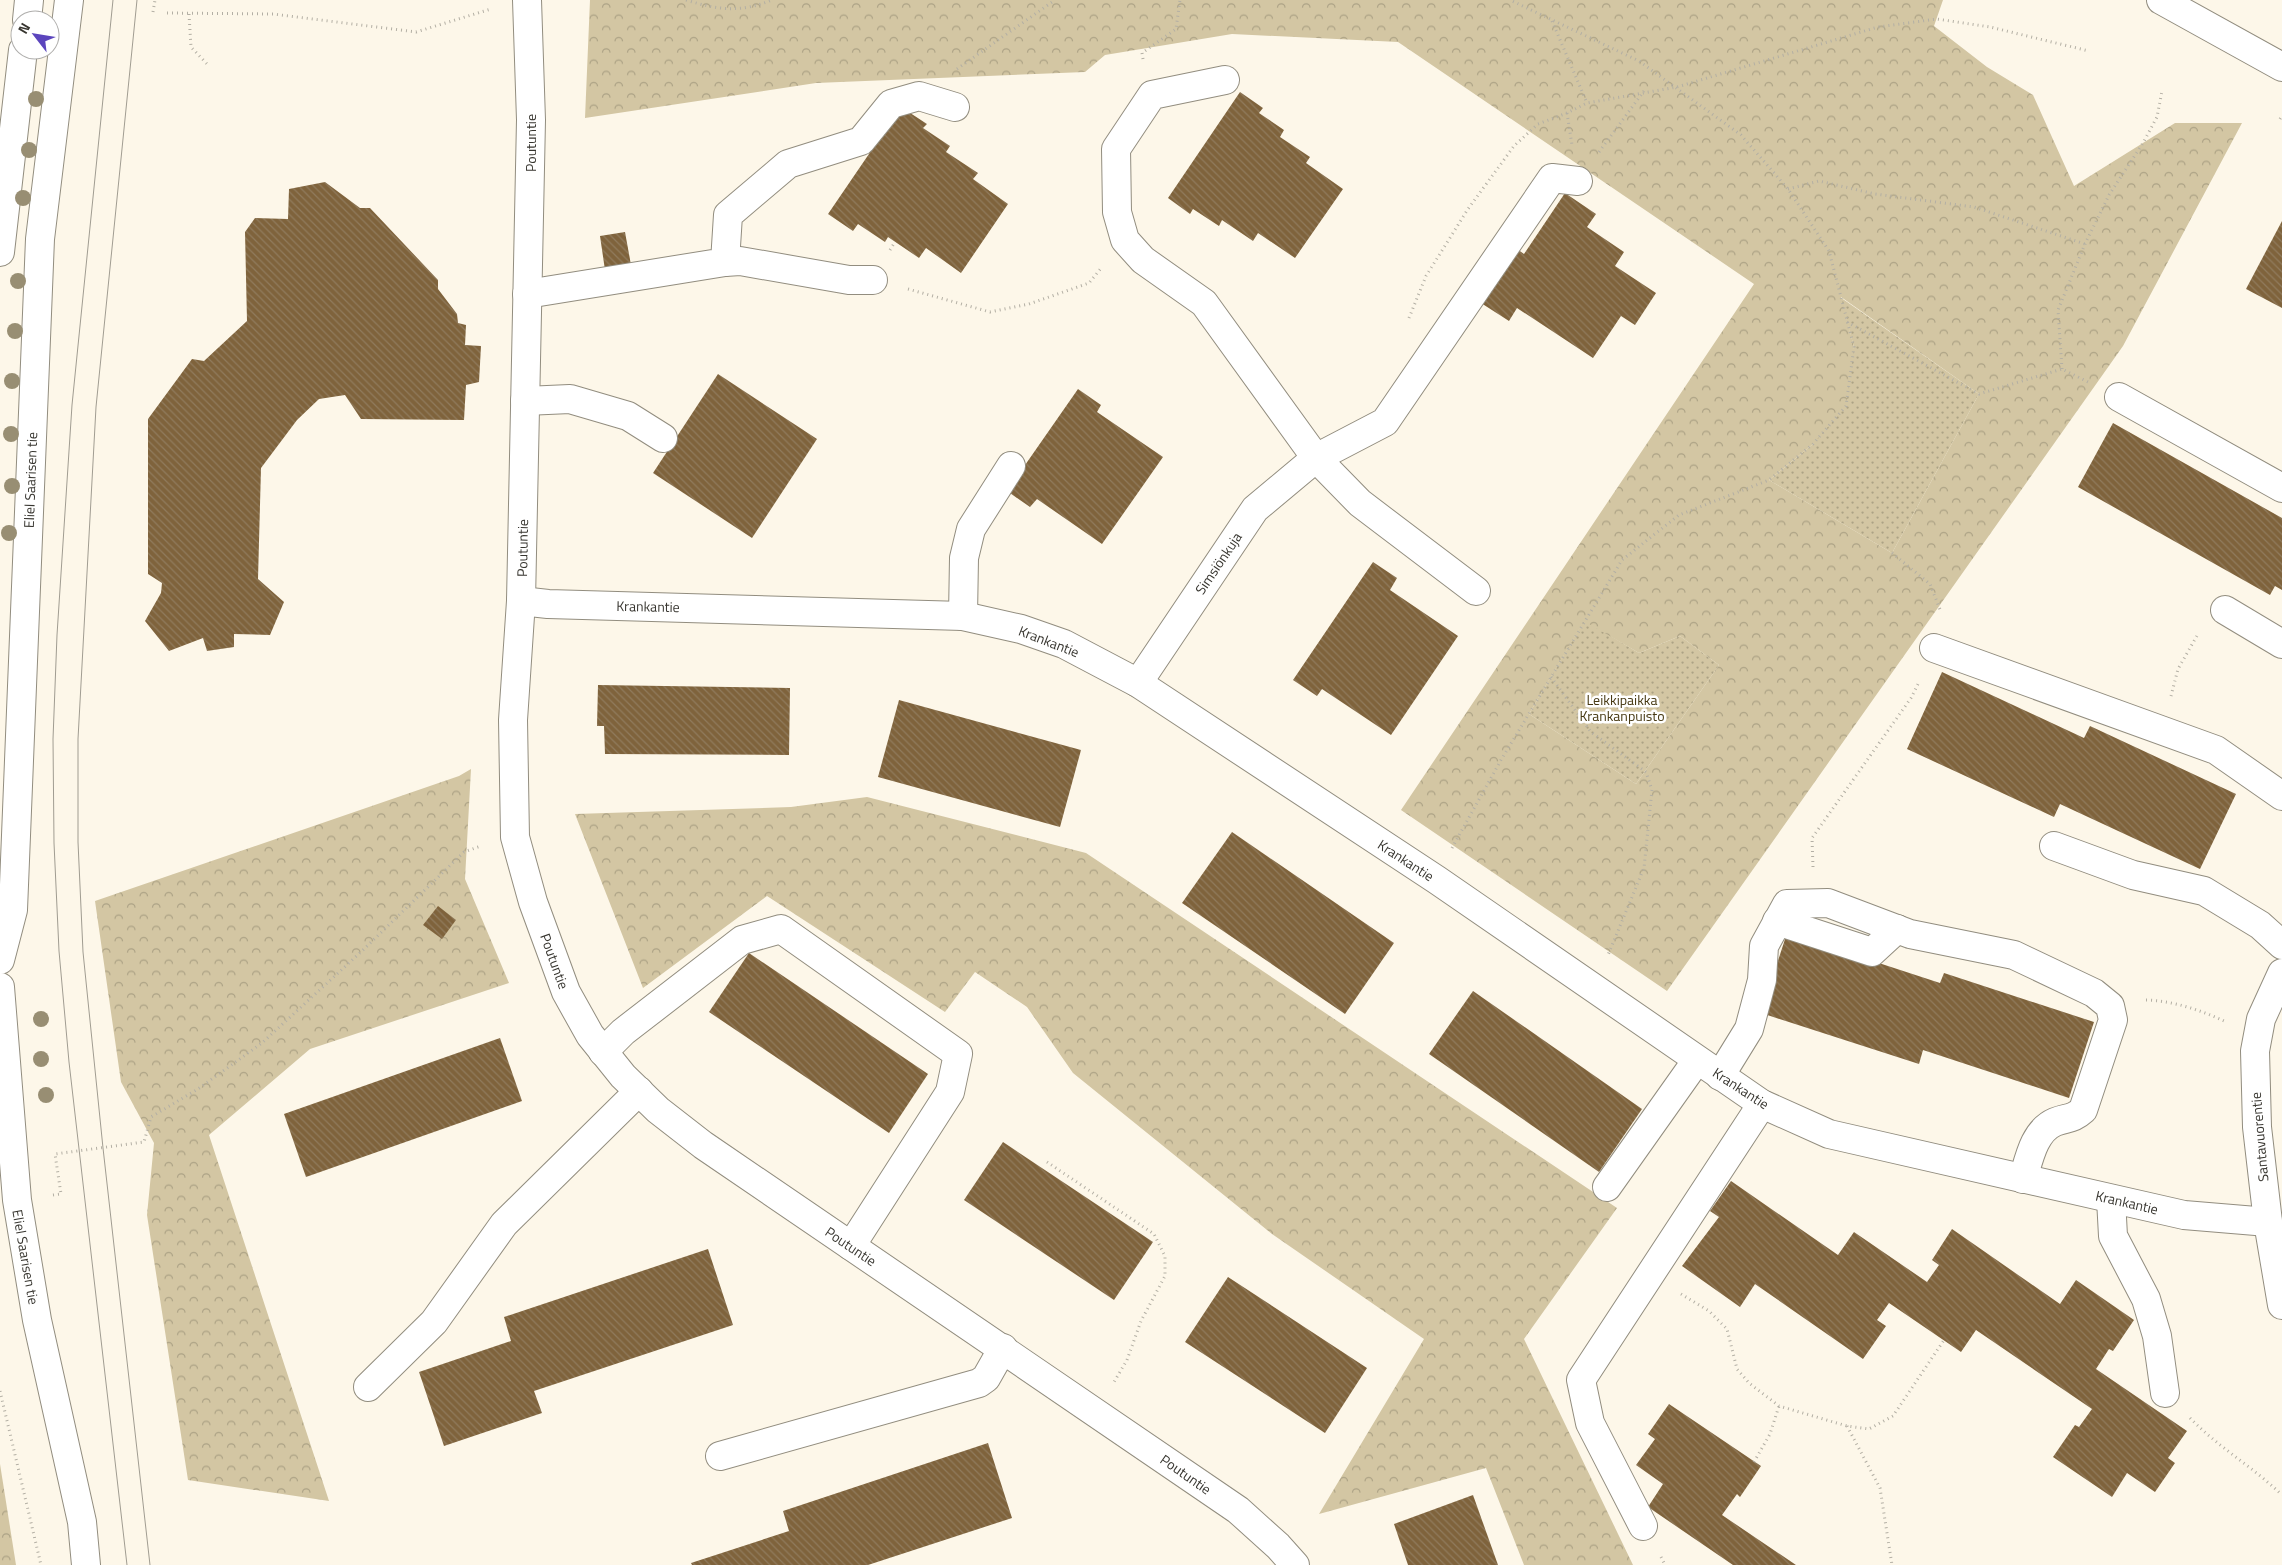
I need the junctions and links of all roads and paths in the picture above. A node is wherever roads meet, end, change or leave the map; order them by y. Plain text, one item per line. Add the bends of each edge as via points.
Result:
1 (69, 0) edge
2 (155, 0) edge
3 (686, 0) edge
4 (772, 0) edge
5 (1055, 0) edge
6 (1180, 0) edge
7 (1510, 0) edge
8 (2161, 0) edge
9 (527, 2) edge
10 (153, 12) dead end
11 (167, 13) dead end
12 (189, 14) junction
13 (1552, 20) junction
14 (1149, 46) dead end
15 (2089, 52) dead end
16 (22, 60) edge
17 (208, 66) dead end
18 (2282, 67) edge
19 (1225, 80) dead end
20 (1677, 87) junction
21 (1644, 91) dead end
22 (2162, 91) dead end
23 (919, 96) junction
24 (1587, 103) dead end
25 (955, 107) dead end
26 (1578, 181) joint
27 (1788, 189) junction
28 (1125, 240) junction
29 (2085, 244) junction
30 (0, 252) edge
31 (725, 262) junction
32 (873, 280) joint
33 (527, 294) junction
34 (1847, 322) junction
35 (2062, 369) junction
36 (2119, 396) joint
37 (525, 401) junction
38 (662, 438) dead end
39 (1316, 458) junction
40 (1011, 466) dead end
41 (2282, 488) edge
42 (1892, 553) dead end
43 (1476, 591) dead end
44 (521, 601) junction
45 (2225, 610) joint
46 (963, 616) junction
47 (1942, 617) dead end
48 (2282, 644) edge
49 (1934, 648) dead end
50 (1550, 677) junction
51 (1138, 683) junction
52 (1911, 698) dead end
53 (2162, 730) junction
54 (2282, 796) edge
55 (1812, 838) dead end
56 (2054, 846) dead end
57 (464, 852) dead end
58 (1437, 880) junction
59 (2282, 945) edge
60 (0, 960) edge
61 (2282, 973) edge
62 (1591, 986) junction
63 (0, 987) edge
64 (2110, 1006) junction
65 (2226, 1022) dead end
66 (603, 1052) junction
67 (1697, 1060) junction
68 (1720, 1076) junction
69 (639, 1091) junction
70 (1762, 1104) junction
71 (1048, 1162) dead end
72 (2023, 1178) junction
73 (1607, 1187) dead end
74 (2111, 1199) junction
75 (17, 1200) junction
76 (2268, 1222) junction
77 (851, 1246) junction
78 (1651, 1275) junction
79 (2282, 1304) edge
80 (1944, 1340) dead end
81 (1003, 1348) junction
82 (1114, 1383) dead end
83 (368, 1387) dead end
84 (0, 1391) edge
85 (2165, 1393) joint
86 (1779, 1406) junction
87 (1847, 1426) junction
88 (720, 1456) dead end
89 (1754, 1462) dead end
90 (2282, 1495) edge
91 (82, 1522) junction
92 (1643, 1526) dead end
93 (41, 1565) edge
94 (86, 1565) edge
95 (101, 1565) edge
96 (1295, 1565) edge
97 (1892, 1565) edge

1 - 60 street, Eliel Saarisen tie via 40,239 13,910
2 - 10 path
3 - 4 path via 716,9 753,8
5 - 23 path
6 - 14 path via 1176,29
7 - 13 path
8 - 18 street
9 - 12 path via 416,32 273,14
9 - 33 street, Poutuntie via 531,120
11 - 12 path
12 - 17 path via 191,47
13 - 20 path via 1639,61
13 - 24 path
15 - 20 path via 1990,27 1937,19 1878,27
16 - 30 street
19 - 28 street via 1152,95 1116,149 1117,212
20 - 27 path via 1741,135
21 - 26 path
22 - 29 path via 2157,117 2109,195
23 - 25 street
23 - 31 street via 891,104 861,141 788,164 728,215
26 - 39 street, Simsiönkuja via 1552,178 1385,422
27 - 29 path via 1820,181 1875,194 1974,208
27 - 34 path via 1829,251
28 - 32 path via 1089,283 1029,304 990,312
28 - 39 street via 1143,260 1204,303
29 - 35 path via 2058,310
31 - 32 street via 740,261 849,280
31 - 33 street
33 - 37 street, Poutuntie
34 - 35 path via 1979,394
34 - 50 path via 1854,348 1846,406 1813,444 1769,480 1679,515 1622,560
35 - 36 path
36 - 41 street
37 - 38 street via 570,399 628,416
37 - 44 street, Poutuntie
39 - 43 street via 1360,503
39 - 51 street, Simsiönkuja via 1255,509
40 - 46 street via 971,529 964,558
42 - 47 path via 1930,584
44 - 46 street, Krankantie
44 - 66 street, Poutuntie via 513,720 515,836 533,902 566,992
45 - 48 street
45 - 53 path via 2205,623 2178,669
46 - 51 street, Krankantie via 1021,629 1064,644
49 - 53 street
50 - 58 path
50 - 62 path via 1591,732 1646,772 1652,790 1644,868 1604,964
51 - 58 street, Krankantie
52 - 55 path
53 - 54 street via 2216,750
56 - 59 street via 2133,875 2204,891 2260,925
57 - 75 path via 262,1043 152,1118 144,1142 55,1154 62,1194
58 - 62 street, Krankantie
61 - 76 street, Santavuorentie via 2261,1019 2254,1051 2256,1127
62 - 67 street, Krankantie
63 - 75 street, Eliel Saarisen tie
64 - 65 path via 2125,1000 2162,1001 2204,1012
64 - 68 street via 2094,993 2014,955 1897,929 1828,903 1787,904 1764,946 1762,980 1749,1029
64 - 72 street via 2113,1020 2084,1110 2074,1118 2055,1122 2040,1131
66 - 69 street, Poutuntie
66 - 77 street via 623,1032 742,940 781,929 958,1054 950,1092
67 - 68 street, Krankantie
67 - 73 street
68 - 70 street, Krankantie
69 - 77 street, Poutuntie via 703,1145
69 - 83 street via 504,1224 434,1322
70 - 72 street, Krankantie via 1829,1134
70 - 78 street
71 - 82 path via 1154,1234 1165,1256 1165,1276
72 - 74 street, Krankantie
74 - 76 street, Krankantie via 2184,1215
74 - 85 street via 2113,1236 2146,1300 2157,1336
75 - 91 street, Eliel Saarisen tie via 37,1320
76 - 79 street, Santavuorentie
77 - 81 street, Poutuntie
78 - 86 path via 1709,1311 1727,1329 1737,1370
78 - 92 street via 1581,1380 1590,1424
80 - 87 path via 1893,1416 1869,1428
81 - 88 street via 986,1378 978,1383
81 - 96 street, Poutuntie via 1238,1510
84 - 93 path
85 - 90 path via 2205,1433
86 - 87 path
86 - 89 path via 1770,1434
87 - 97 path via 1880,1488
91 - 94 street, Eliel Saarisen tie
91 - 95 street, Eliel Saarisen tie

